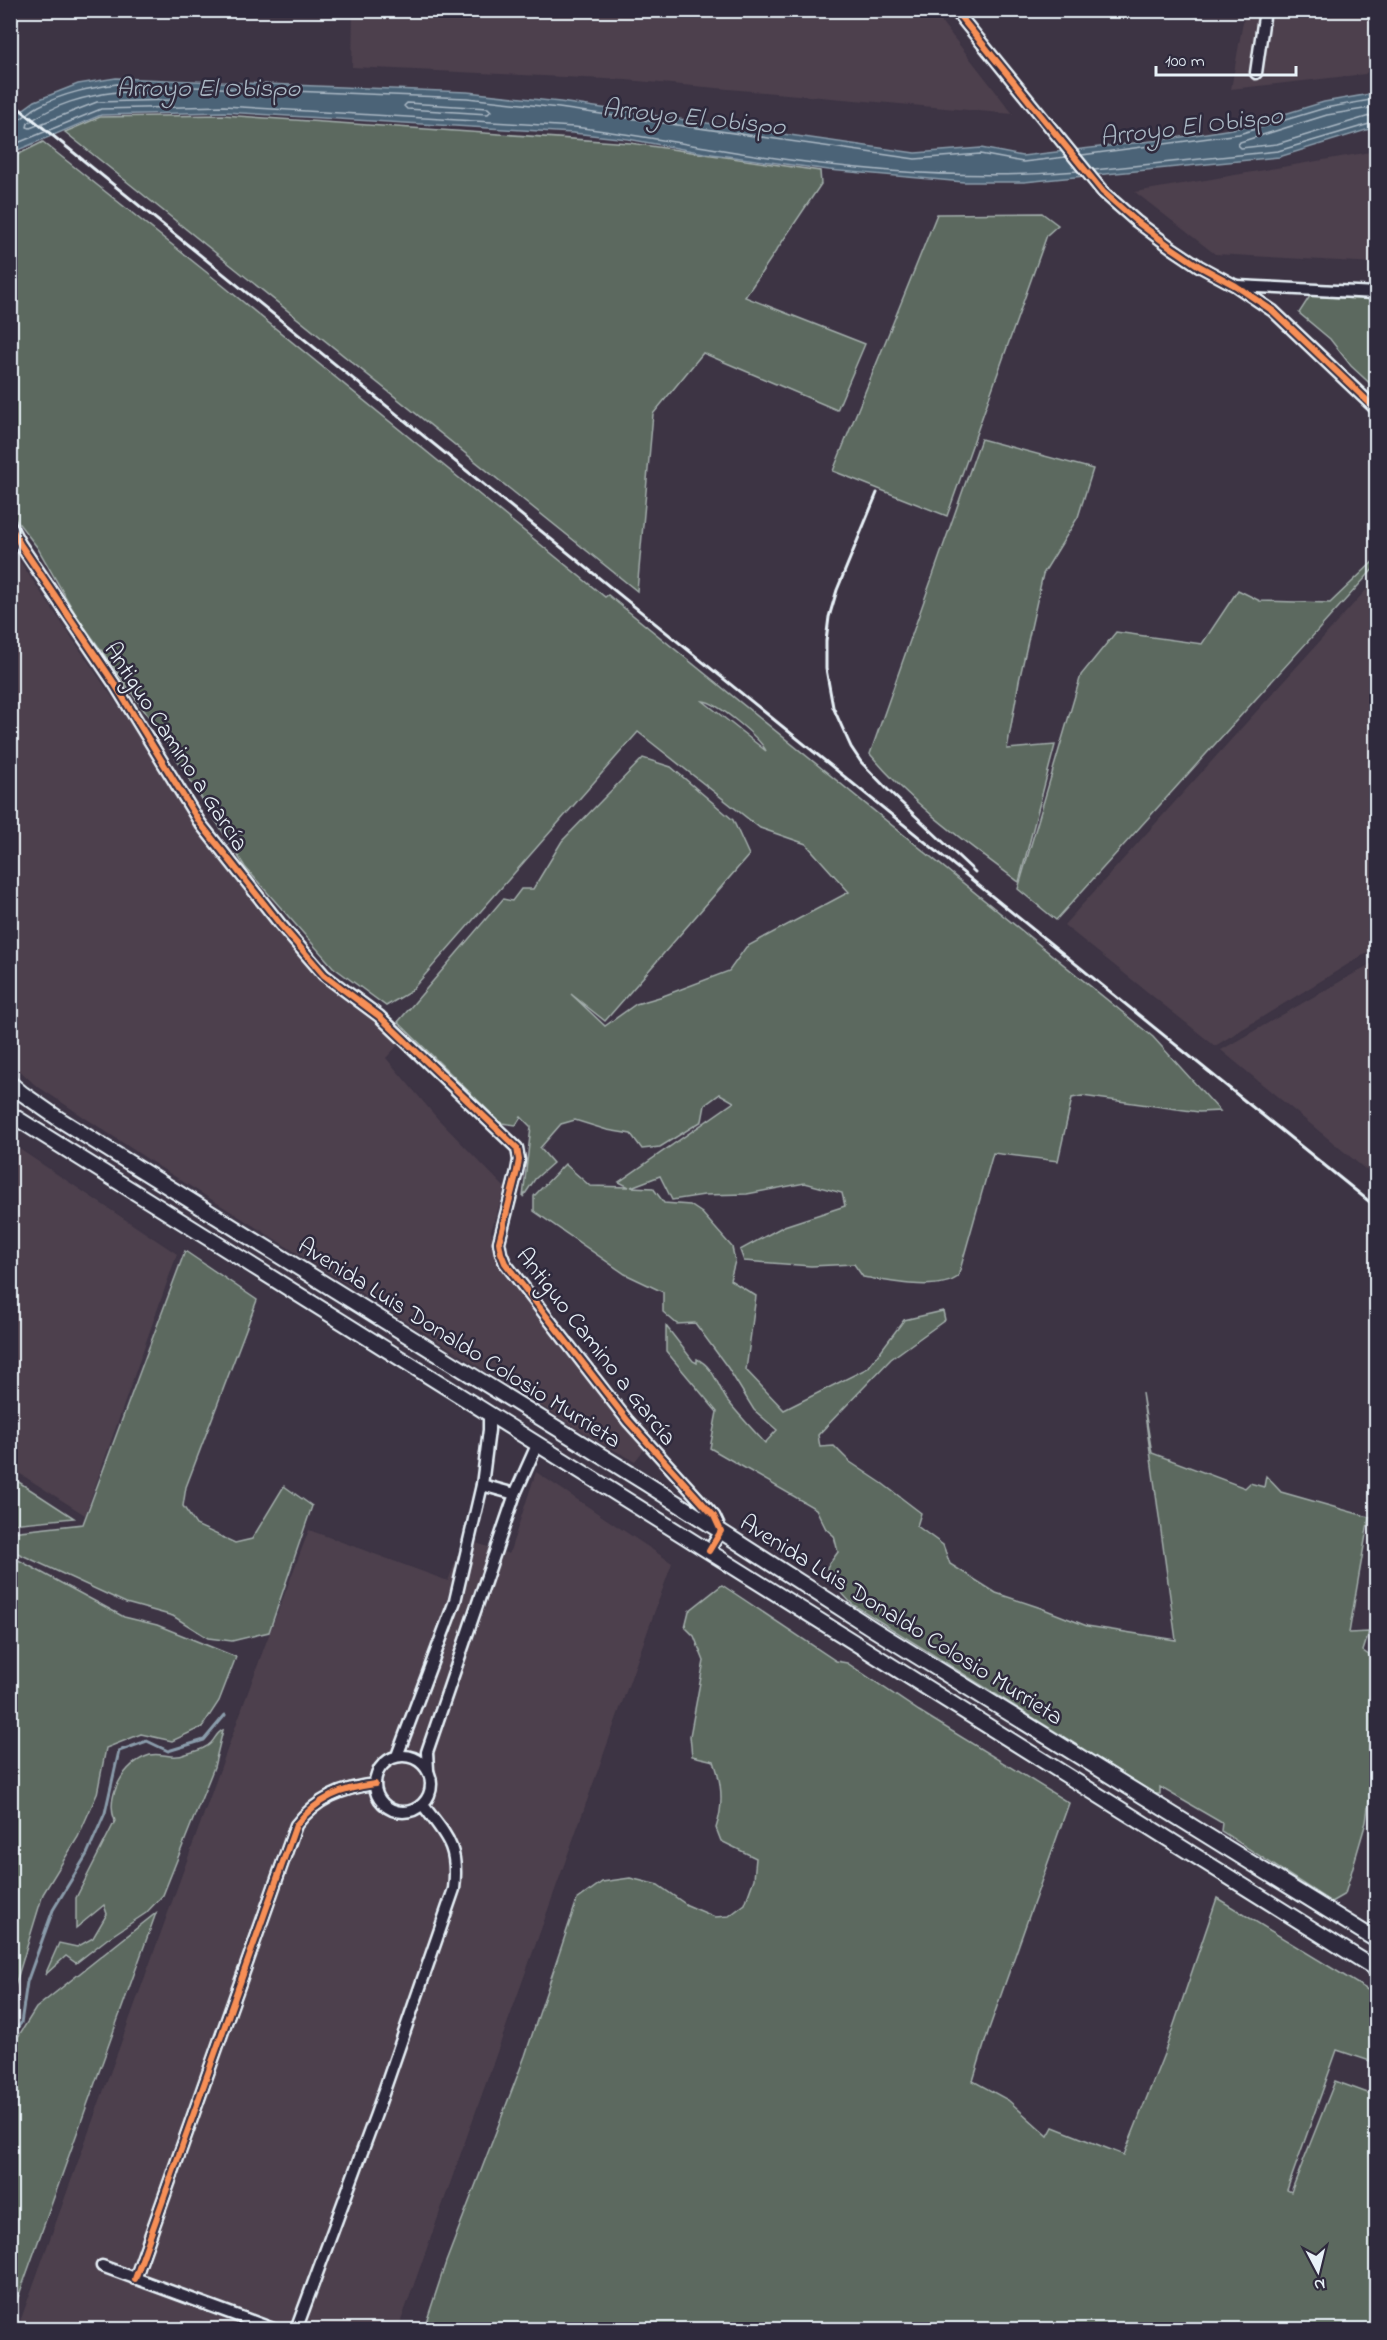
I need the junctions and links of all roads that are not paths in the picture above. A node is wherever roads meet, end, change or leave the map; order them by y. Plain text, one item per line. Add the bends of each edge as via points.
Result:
1 (955, 10) edge
2 (1265, 10) edge
3 (1256, 73) dead end
4 (1236, 286) junction
5 (1377, 293) edge
6 (1377, 409) edge
7 (10, 525) edge
8 (10, 1083) edge
9 (10, 1114) edge
10 (112, 1152) junction
11 (99, 1171) junction
12 (489, 1415) junction
13 (537, 1445) junction
14 (482, 1485) junction
15 (515, 1494) junction
16 (721, 1531) junction
17 (709, 1551) junction
18 (398, 1756) junction
19 (429, 1770) junction
20 (375, 1784) junction
21 (423, 1805) junction
22 (1377, 1940) edge
23 (1377, 1969) edge
24 (102, 2266) dead end
25 (135, 2278) junction
26 (276, 2330) edge
27 (296, 2330) edge

1 - 4 street via 1103,192 1172,248
2 - 3 street
4 - 5 street
4 - 6 street via 1273,311
7 - 16 street, Antiguo Camino a García via 200,823 280,924 324,975 379,1016 517,1148 517,1171 499,1242 505,1263 628,1421 714,1516
8 - 10 main road, Avenida Luis Donaldo Colosio Murrieta
9 - 11 main road, Avenida Luis Donaldo Colosio Murrieta
10 - 11 main road
10 - 16 main road, Avenida Luis Donaldo Colosio Murrieta
11 - 12 main road, Avenida Luis Donaldo Colosio Murrieta
12 - 13 main road, Avenida Luis Donaldo Colosio Murrieta
12 - 14 street
13 - 15 street
13 - 17 main road, Avenida Luis Donaldo Colosio Murrieta
14 - 15 street
14 - 18 street via 455,1601
15 - 19 street via 427,1752
16 - 17 street
16 - 22 main road, Avenida Luis Donaldo Colosio Murrieta
17 - 23 main road, Avenida Luis Donaldo Colosio Murrieta
18 - 19 street via 415,1758
18 - 20 street via 381,1766
19 - 21 street via 432,1788
20 - 21 street via 381,1802 396,1812
20 - 25 street via 352,1787 321,1800 296,1825
21 - 27 street via 451,1842 456,1872 454,1889
24 - 25 street
25 - 26 street

